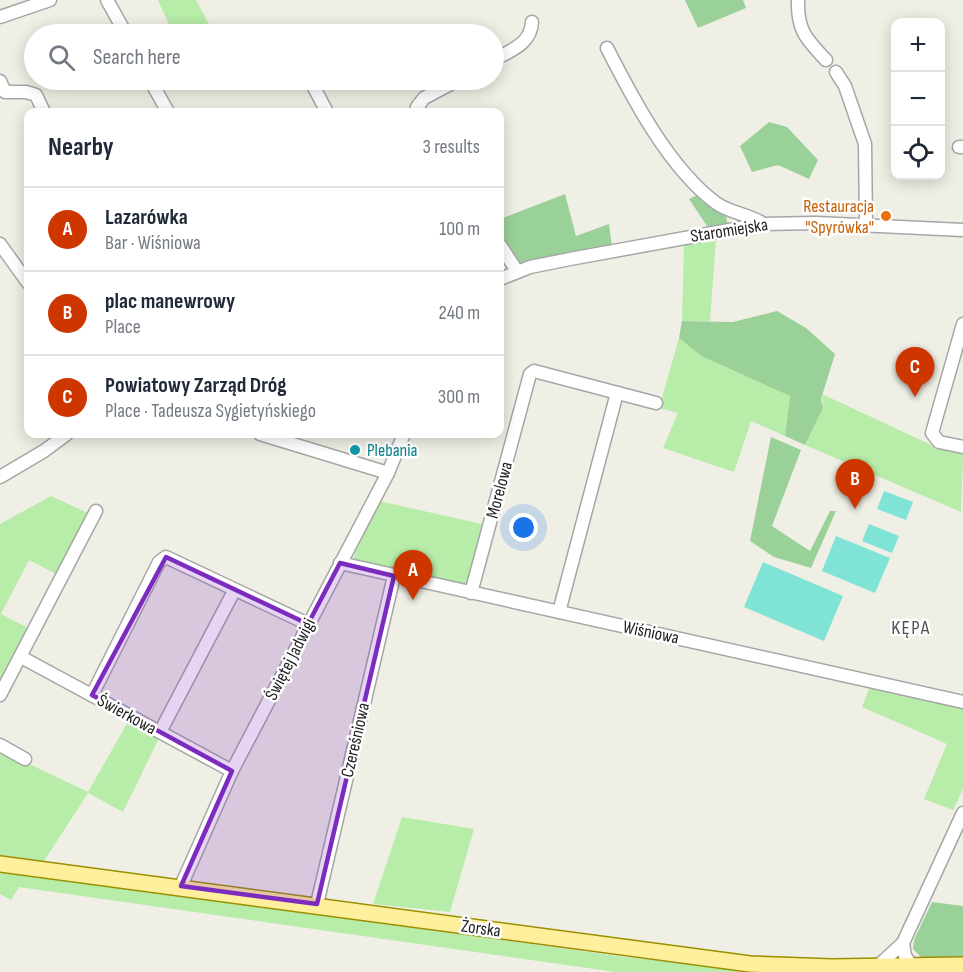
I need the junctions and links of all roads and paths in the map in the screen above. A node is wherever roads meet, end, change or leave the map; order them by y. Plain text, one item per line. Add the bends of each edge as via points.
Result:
1 (50, 0) edge
2 (107, 0) edge
3 (798, 0) edge
4 (0, 17) edge
5 (532, 22) dead end
6 (120, 24) edge
7 (607, 48) dead end
8 (504, 54) edge
9 (826, 60) dead end
10 (836, 72) dead end
11 (0, 81) edge
12 (156, 90) edge
13 (315, 90) edge
14 (440, 90) edge
15 (42, 108) edge
16 (166, 108) edge
17 (325, 108) edge
18 (418, 108) edge
19 (729, 211) junction
20 (762, 224) junction
21 (866, 225) junction
22 (730, 229) junction
23 (963, 230) edge
24 (0, 244) edge
25 (504, 251) edge
26 (517, 272) junction
27 (24, 277) edge
28 (504, 277) edge
29 (963, 324) edge
30 (617, 393) junction
31 (656, 403) dead end
32 (62, 438) edge
33 (273, 438) edge
34 (402, 438) edge
35 (963, 447) edge
36 (388, 473) junction
37 (0, 477) edge
38 (96, 511) dead end
39 (339, 563) junction
40 (394, 576) junction
41 (234, 591) junction
42 (471, 593) junction
43 (559, 612) junction
44 (308, 624) junction
45 (21, 657) junction
46 (0, 695) edge
47 (92, 695) junction
48 (963, 702) edge
49 (160, 732) junction
50 (0, 745) edge
51 (25, 759) dead end
52 (232, 771) junction
53 (963, 813) edge
54 (958, 836) edge
55 (0, 864) edge
56 (180, 886) junction
57 (316, 904) junction
58 (903, 944) junction
59 (963, 965) edge
60 (878, 966) junction
61 (912, 966) junction

1 - 4 street
2 - 6 street
3 - 9 street via 797,21
5 - 8 street via 531,33 523,43
7 - 19 street via 632,96 679,166
10 - 21 street via 846,86 865,144
11 - 15 street via 5,92 36,95
12 - 16 street
13 - 17 street
14 - 18 street via 424,99
19 - 20 street via 755,218
19 - 22 street
20 - 21 street, Staromiejska
20 - 22 street, Staromiejska
21 - 23 street, Staromiejska
22 - 26 street, Staromiejska
24 - 27 street
25 - 26 street
26 - 28 street, Staromiejska
29 - 35 street via 932,433 939,442
30 - 31 street, Morelowa
30 - 42 street, Morelowa via 534,371 530,374
30 - 43 street
32 - 37 street
33 - 36 street
34 - 36 street, Świętej Jadwigi
36 - 39 street, Świętej Jadwigi
38 - 45 street
39 - 40 street, Wiśniowa
39 - 44 street, Świętej Jadwigi
40 - 42 street, Wiśniowa
40 - 57 street, Czereśniowa
41 - 44 street
41 - 47 street via 166,557 159,562
41 - 49 street
42 - 43 street, Wiśniowa
43 - 48 street, Wiśniowa
44 - 52 street, Świętej Jadwigi
45 - 46 street
45 - 47 street, Świerkowa
47 - 49 street, Świerkowa
49 - 52 street, Świerkowa
50 - 51 street
52 - 56 street, Świętej Jadwigi
53 - 54 street
54 - 58 street
55 - 56 main road, Żorska
56 - 57 main road, Żorska
57 - 60 main road, Żorska via 750,964
58 - 60 street
58 - 61 street
59 - 61 main road, Żorska
60 - 61 main road, Żorska

